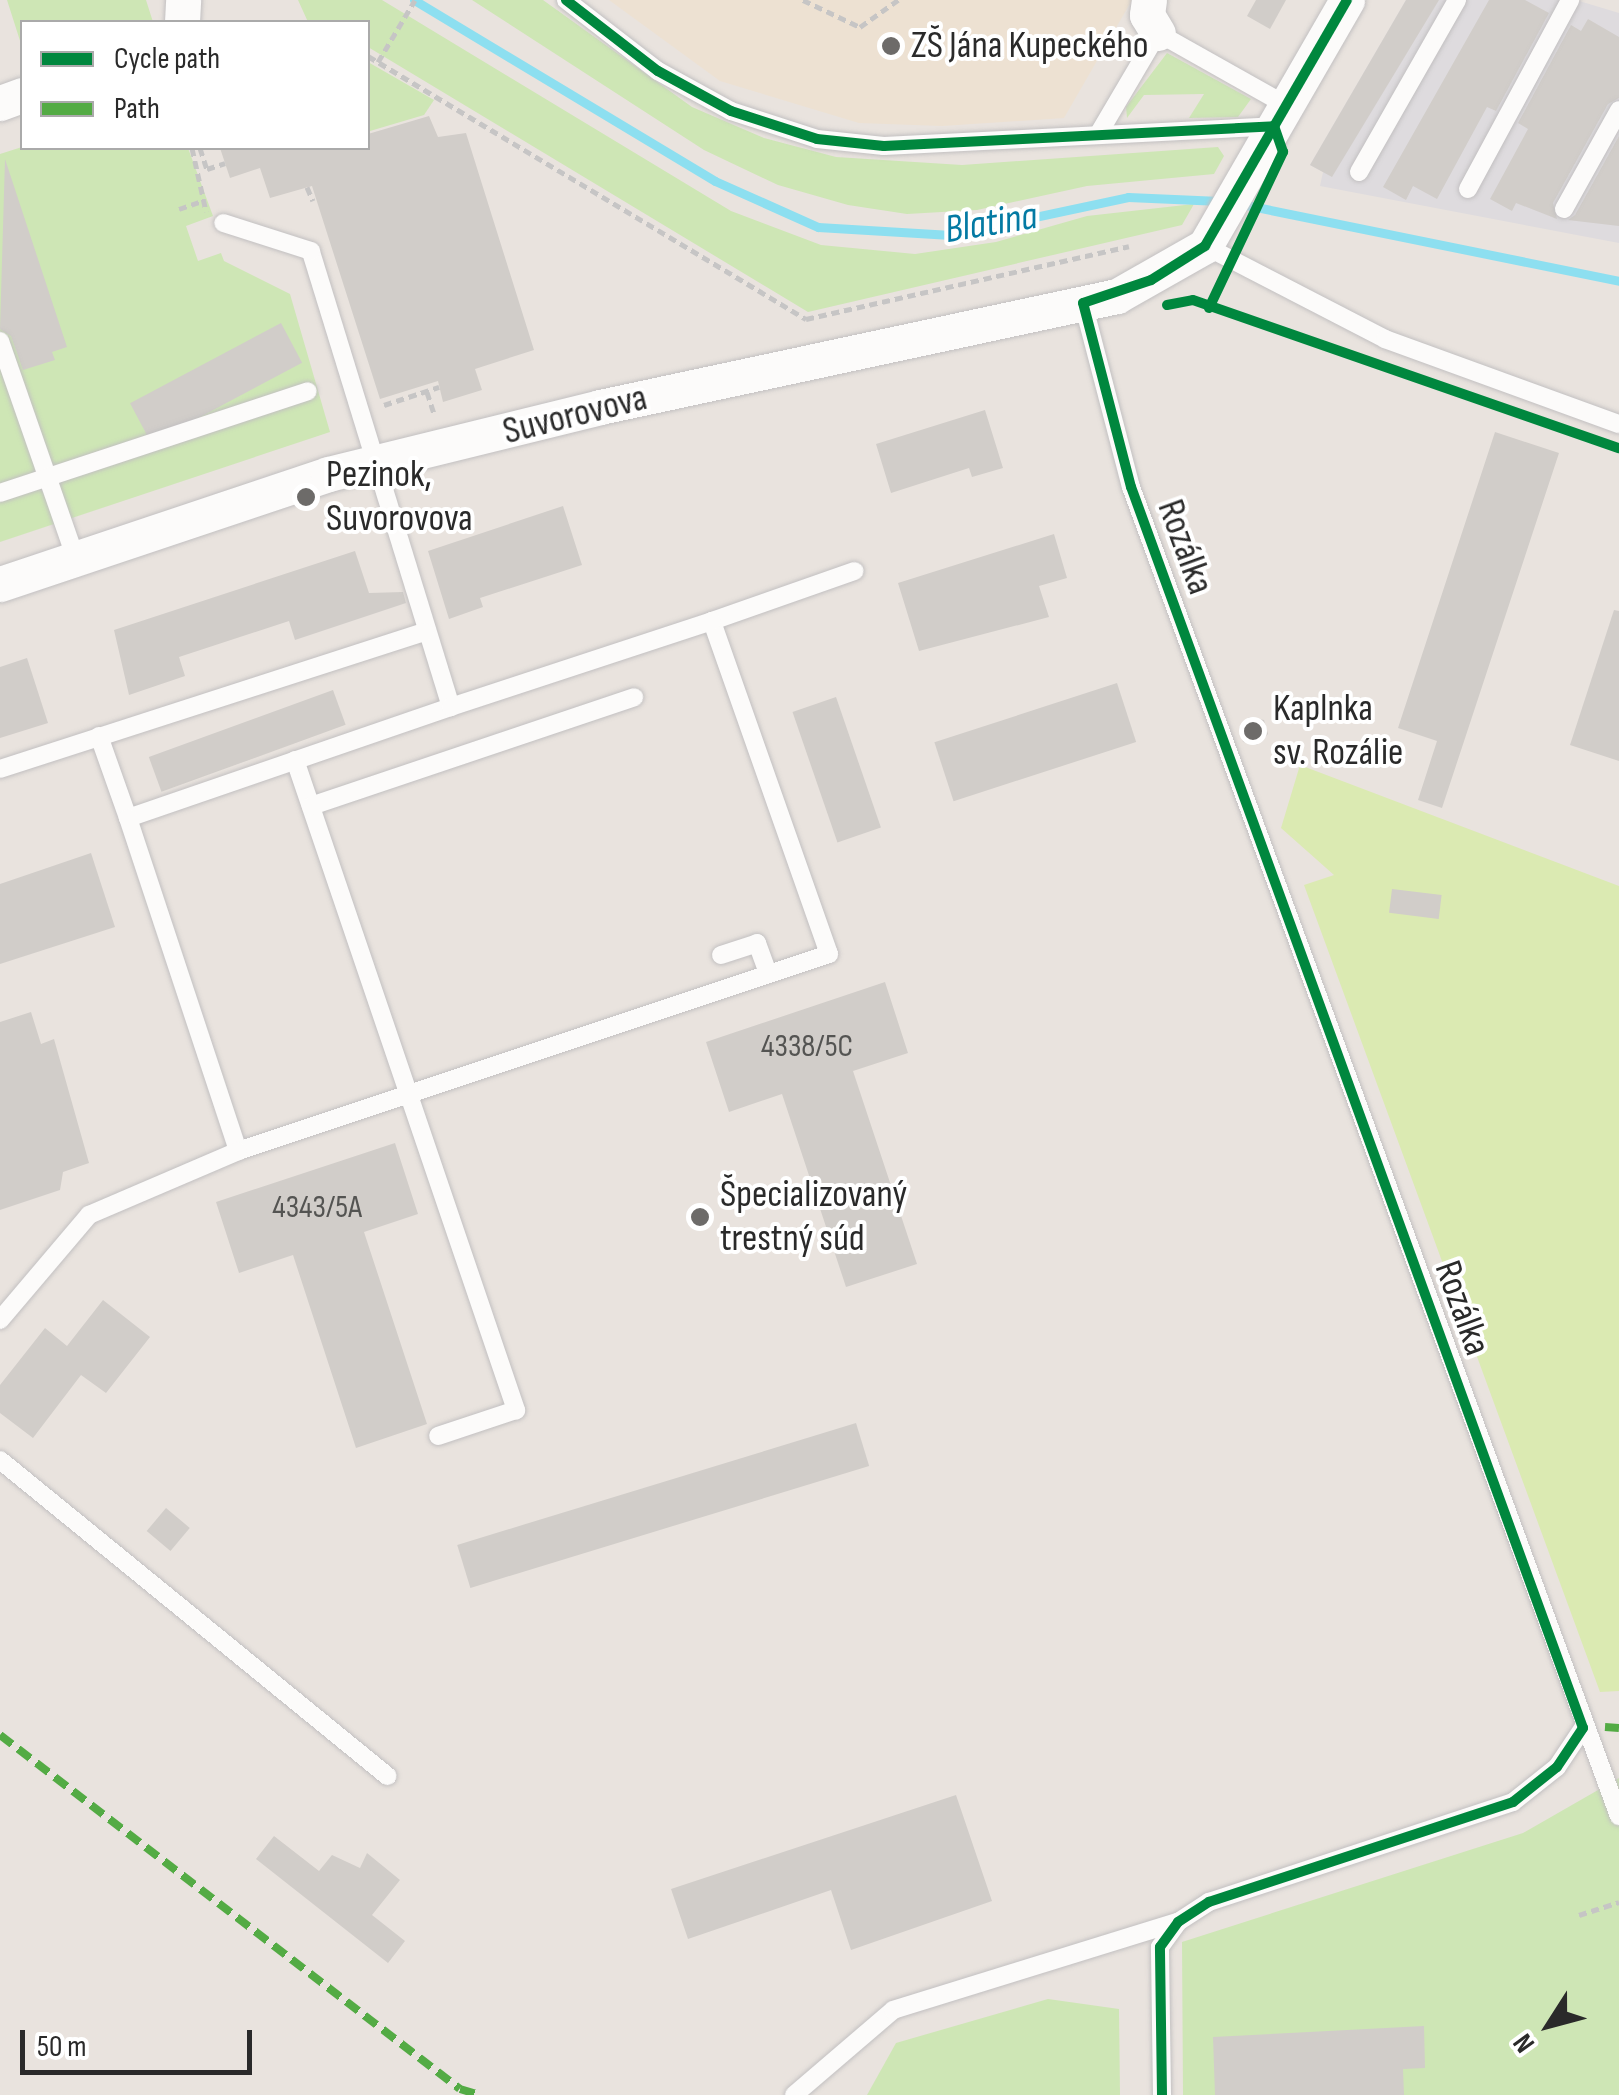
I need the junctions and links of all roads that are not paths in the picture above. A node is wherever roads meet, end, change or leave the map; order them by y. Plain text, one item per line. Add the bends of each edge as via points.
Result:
1 (1346, 0) edge
2 (1457, 0) edge
3 (1570, 0) edge
4 (578, 4) edge
5 (1154, 16) edge
6 (1619, 110) edge
7 (1280, 116) junction
8 (1100, 133) junction
9 (1359, 172) dead end
10 (1468, 188) dead end
11 (1564, 210) dead end
12 (217, 218) road end
13 (1212, 235) junction
14 (1084, 304) junction
15 (0, 341) edge
16 (308, 391) dead end
17 (1619, 424) edge
18 (374, 465) junction
19 (50, 476) junction
20 (0, 493) edge
21 (76, 559) junction
22 (855, 570) dead end
23 (0, 584) edge
24 (712, 621) junction
25 (424, 632) junction
26 (634, 697) dead end
27 (451, 706) junction
28 (99, 736) junction
29 (296, 760) junction
30 (0, 769) edge
31 (311, 806) junction
32 (128, 818) junction
33 (722, 954) dead end
34 (768, 974) junction
35 (409, 1094) junction
36 (238, 1150) junction
37 (0, 1320) edge
38 (438, 1436) dead end
39 (0, 1460) edge
40 (1583, 1728) junction
41 (386, 1776) dead end
42 (1619, 1816) edge
43 (1178, 1922) junction
44 (794, 2095) edge
45 (1162, 2095) edge

1 - 7 street
2 - 9 lane
3 - 10 lane
4 - 8 lane via 658,71 732,111 818,138 884,146
5 - 7 lane
5 - 8 lane
6 - 11 lane
7 - 8 lane
7 - 13 street
12 - 18 lane via 311,251
13 - 14 street, Suvorovova via 1152,280
13 - 17 lane via 1385,339
14 - 18 street, Suvorovova via 600,407
14 - 40 lane, Rozálka via 1131,487
15 - 19 lane
16 - 19 lane
18 - 21 street, Suvorovova
18 - 25 lane
19 - 20 lane
19 - 21 lane
21 - 23 street, Suvorovova
22 - 24 lane
24 - 27 lane
24 - 34 lane via 829,954
25 - 27 lane
25 - 28 lane
26 - 31 lane
27 - 29 lane
28 - 30 lane
28 - 32 lane
29 - 31 lane
29 - 32 lane
31 - 35 lane
32 - 36 lane
33 - 34 lane via 757,942
34 - 35 lane
35 - 36 lane
35 - 38 lane via 516,1410
36 - 37 lane via 89,1215
39 - 41 lane
40 - 42 lane, Rozálka
40 - 43 lane via 1557,1767 1513,1802 1209,1902
43 - 44 lane via 892,2010
43 - 45 lane via 1160,1948

